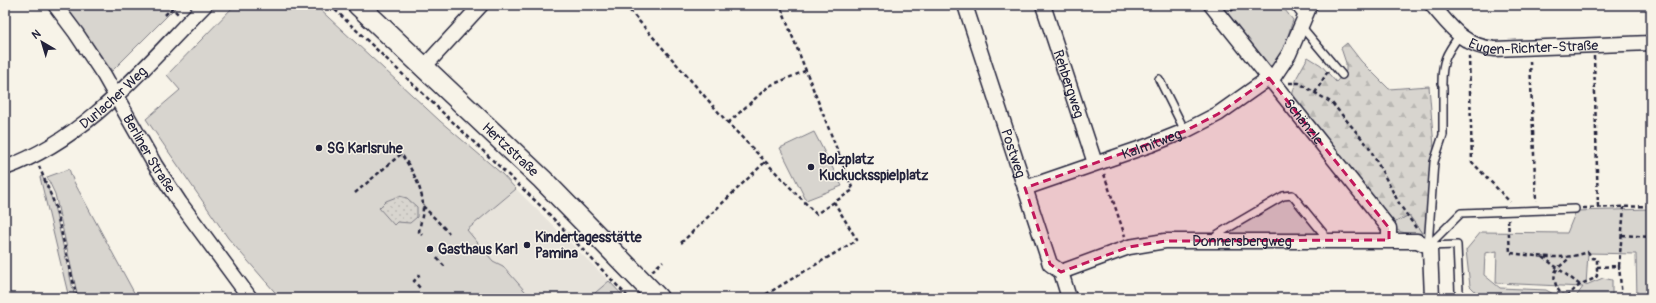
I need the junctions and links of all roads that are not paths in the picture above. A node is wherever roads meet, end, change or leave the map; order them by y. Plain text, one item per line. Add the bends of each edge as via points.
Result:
1 (55, 5) edge
2 (205, 5) edge
3 (358, 5) edge
4 (481, 5) edge
5 (965, 5) edge
6 (1043, 5) edge
7 (1211, 5) edge
8 (1294, 5) edge
9 (1432, 5) edge
10 (1305, 16) edge
11 (1464, 40) junction
12 (1651, 43) edge
13 (424, 67) junction
14 (1342, 75) dead end
15 (1159, 79) dead end
16 (1270, 80) junction
17 (115, 95) junction
18 (1185, 131) junction
19 (1098, 162) junction
20 (5, 168) edge
21 (1025, 188) junction
22 (1575, 209) road end
23 (1324, 240) junction
24 (1390, 240) junction
25 (1214, 241) junction
26 (1428, 246) junction
27 (1061, 272) junction
28 (1458, 291) dead end
29 (250, 298) edge
30 (658, 298) edge
31 (1069, 298) edge
32 (1432, 298) edge

1 - 17 street, Berliner Straße via 76,32
2 - 17 street, Durlacher Weg
3 - 13 main road, Hertzstraße
4 - 13 street
5 - 21 street, Postweg
6 - 19 street, Rehbergweg
7 - 16 street, Schänzle
8 - 10 lane
9 - 11 street, Eugen-Richter-Straße
10 - 14 lane
10 - 16 street via 1289,54
11 - 12 street, Eugen-Richter-Straße via 1488,48
11 - 26 lane via 1446,53 1442,66 1443,134 1434,162
13 - 30 main road, Hertzstraße via 542,179
15 - 18 lane
16 - 18 street, Kalmitweg via 1218,114
16 - 24 street, Schänzle via 1389,228
17 - 20 street, Durlacher Weg via 88,121 59,142
17 - 29 street, Berliner Straße via 176,197
18 - 19 street, Kalmitweg
19 - 21 street, Kalmitweg
21 - 27 street, Postweg via 1050,264
22 - 26 lane via 1461,214
23 - 24 street, Donnersbergweg
23 - 25 street, Donnersbergweg
23 - 25 lane via 1323,233 1292,195 1283,196 1218,234
24 - 26 street, Donnersbergweg via 1417,241
25 - 27 street, Donnersbergweg via 1165,241 1129,248
26 - 28 lane via 1457,244
26 - 32 street via 1431,255
27 - 31 street, Postweg

